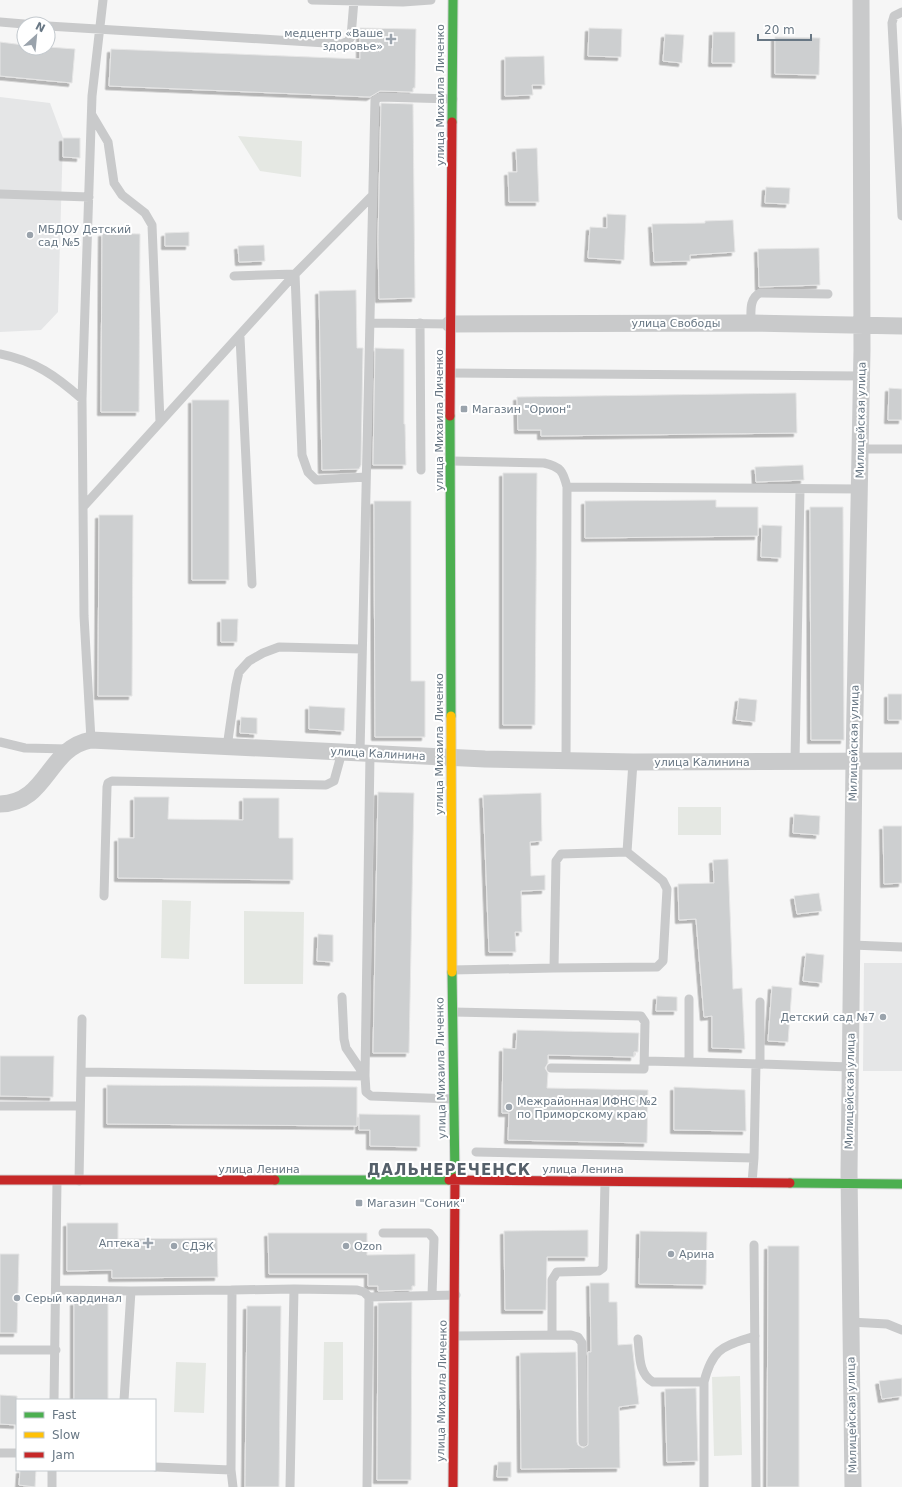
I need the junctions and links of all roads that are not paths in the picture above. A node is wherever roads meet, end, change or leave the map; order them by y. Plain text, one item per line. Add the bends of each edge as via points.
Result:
1 (103, 0) edge
2 (312, 0) edge
3 (431, 0) edge
4 (453, 0) edge
5 (861, 0) edge
6 (354, 1) edge
7 (902, 12) edge
8 (0, 22) edge
9 (16, 23) edge
10 (56, 26) edge
11 (98, 29) junction
12 (898, 70) edge
13 (452, 100) junction
14 (92, 115) junction
15 (900, 170) edge
16 (0, 194) edge
17 (373, 195) junction
18 (89, 197) junction
19 (902, 216) edge
20 (295, 274) junction
21 (234, 276) dead end
22 (828, 294) dead end
23 (370, 323) junction
24 (420, 323) junction
25 (750, 323) junction
26 (450, 324) junction
27 (862, 326) junction
28 (902, 326) edge
29 (240, 337) junction
30 (0, 354) edge
31 (451, 373) junction
32 (861, 376) junction
33 (82, 399) junction
34 (160, 422) junction
35 (861, 449) junction
36 (902, 449) edge
37 (452, 461) junction
38 (420, 470) dead end
39 (366, 477) dead end
40 (567, 487) junction
41 (860, 489) junction
42 (800, 490) junction
43 (84, 506) junction
44 (252, 584) dead end
45 (362, 649) junction
46 (91, 740) junction
47 (0, 742) edge
48 (228, 747) junction
49 (68, 749) junction
50 (342, 752) junction
51 (365, 754) junction
52 (451, 758) junction
53 (566, 761) junction
54 (795, 761) junction
55 (902, 761) edge
56 (633, 762) junction
57 (854, 762) junction
58 (0, 804) edge
59 (627, 852) junction
60 (104, 896) dead end
61 (852, 945) junction
62 (902, 947) edge
63 (554, 968) junction
64 (452, 970) junction
65 (342, 997) dead end
66 (689, 999) dead end
67 (760, 1002) dead end
68 (453, 1012) junction
69 (82, 1019) dead end
70 (644, 1061) junction
71 (689, 1062) junction
72 (758, 1064) junction
73 (850, 1067) junction
74 (551, 1068) dead end
75 (81, 1072) junction
76 (365, 1076) junction
77 (453, 1099) junction
78 (0, 1106) edge
79 (79, 1106) junction
80 (476, 1152) dead end
81 (754, 1158) junction
82 (0, 1180) edge
83 (454, 1180) junction
84 (58, 1181) junction
85 (79, 1181) junction
86 (606, 1182) junction
87 (752, 1183) junction
88 (849, 1184) junction
89 (902, 1184) edge
90 (382, 1233) dead end
91 (754, 1245) dead end
92 (57, 1290) junction
93 (232, 1290) junction
94 (294, 1290) junction
95 (131, 1291) junction
96 (432, 1295) junction
97 (456, 1295) junction
98 (369, 1297) junction
99 (850, 1322) junction
100 (902, 1330) edge
101 (552, 1335) junction
102 (456, 1336) junction
103 (755, 1336) junction
104 (638, 1339) dead end
105 (0, 1350) edge
106 (56, 1350) junction
107 (704, 1382) junction
108 (54, 1399) edge
109 (124, 1399) edge
110 (584, 1442) dead end
111 (0, 1453) edge
112 (16, 1453) edge
113 (156, 1468) edge
114 (231, 1470) junction
115 (52, 1471) edge
116 (52, 1487) edge
117 (233, 1487) edge
118 (290, 1487) edge
119 (367, 1487) edge
120 (453, 1487) edge
121 (704, 1487) edge
122 (756, 1487) edge
123 (853, 1487) edge

1 - 11 lane
2 - 6 lane
3 - 6 lane
4 - 13 main road, улица Михаила Личенко
5 - 27 street, Милицейская улица
6 - 11 lane via 351,37 342,44
7 - 12 lane via 894,16 892,23
8 - 9 lane
10 - 11 lane
11 - 14 lane
12 - 15 lane
13 - 17 lane via 380,97 375,100
13 - 26 main road, улица Михаила Личенко
14 - 18 lane
14 - 34 lane via 108,142 114,183 122,195 145,213 152,225
15 - 19 lane
16 - 18 lane
17 - 20 lane
17 - 23 lane
18 - 33 lane
20 - 21 lane
20 - 29 lane
20 - 39 lane via 302,455 308,472 316,480
22 - 25 lane via 760,293 752,300
23 - 24 lane
23 - 45 lane
24 - 26 lane
24 - 38 lane
25 - 26 street, улица Свободы
25 - 27 street, улица Свободы
26 - 31 main road, улица Михаила Личенко
27 - 28 street, улица Свободы
27 - 32 street, Милицейская улица
29 - 34 lane
29 - 44 lane
30 - 33 lane via 16,357 51,373
31 - 32 lane
31 - 37 main road, улица Михаила Личенко
32 - 35 street, Милицейская улица
33 - 43 lane
34 - 43 lane
35 - 36 lane
35 - 41 street, Милицейская улица
37 - 40 lane via 555,465 563,472
37 - 52 main road, улица Михаила Личенко
40 - 42 lane
40 - 53 lane
41 - 42 lane
41 - 57 street, Милицейская улица
42 - 54 lane
43 - 46 lane via 84,616
45 - 48 lane via 279,647 249,661 239,672
45 - 51 lane
46 - 48 street, улица Калинина
46 - 49 street, улица Калинина via 80,742
47 - 49 lane via 25,748
48 - 50 street, улица Калинина
49 - 58 street, улица Калинина via 35,790 23,799 10,804
50 - 51 street, улица Калинина
50 - 60 lane via 334,781 326,785 108,782
51 - 52 street, улица Калинина
51 - 76 lane
52 - 53 street, улица Калинина
52 - 64 main road, улица Михаила Личенко
53 - 56 street, улица Калинина
54 - 56 street, улица Калинина
54 - 57 street, улица Калинина
55 - 57 street, улица Калинина
56 - 59 lane
57 - 61 street, Милицейская улица
59 - 63 lane via 562,854 556,861
59 - 63 lane via 663,881 667,889 664,961 657,967
61 - 62 lane
61 - 73 street, Милицейская улица
63 - 64 lane
64 - 68 main road, улица Михаила Личенко
65 - 76 lane via 346,1048
66 - 71 lane
67 - 72 lane
68 - 70 lane via 641,1016 646,1022
68 - 77 main road, улица Михаила Личенко
69 - 75 lane
70 - 71 lane
70 - 74 lane via 644,1069
71 - 72 lane
72 - 73 lane
72 - 81 lane
73 - 88 street, Милицейская улица
75 - 76 lane
75 - 79 lane
76 - 77 lane via 366,1092 371,1096
77 - 83 main road, улица Михаила Личенко
78 - 79 lane
79 - 85 lane
80 - 81 lane
81 - 87 lane
82 - 84 main road, улица Ленина
83 - 85 main road, улица Ленина
83 - 86 main road, улица Ленина
83 - 97 main road, улица Михаила Личенко
84 - 85 main road, улица Ленина
84 - 92 lane
86 - 87 main road, улица Ленина
86 - 101 lane via 603,1268 599,1271 557,1272 554,1275
87 - 88 main road, улица Ленина
88 - 89 main road, улица Ленина
88 - 99 street, Милицейская улица
90 - 96 lane via 432,1236
91 - 103 lane
92 - 95 lane
92 - 106 lane
93 - 94 lane
93 - 95 lane
93 - 114 lane
94 - 98 lane via 357,1290
94 - 118 lane
95 - 109 lane
96 - 97 lane
96 - 98 lane
97 - 102 main road, улица Михаила Личенко
98 - 119 lane
99 - 100 lane via 887,1324
99 - 123 street, Милицейская улица
101 - 102 lane
101 - 110 lane via 571,1335 578,1337 582,1343
102 - 120 main road, улица Михаила Личенко
103 - 107 lane via 718,1351
103 - 122 lane
104 - 107 lane via 642,1371 653,1382
105 - 106 lane
106 - 108 lane
107 - 121 lane
111 - 112 lane
113 - 114 lane
114 - 117 lane
115 - 116 lane

